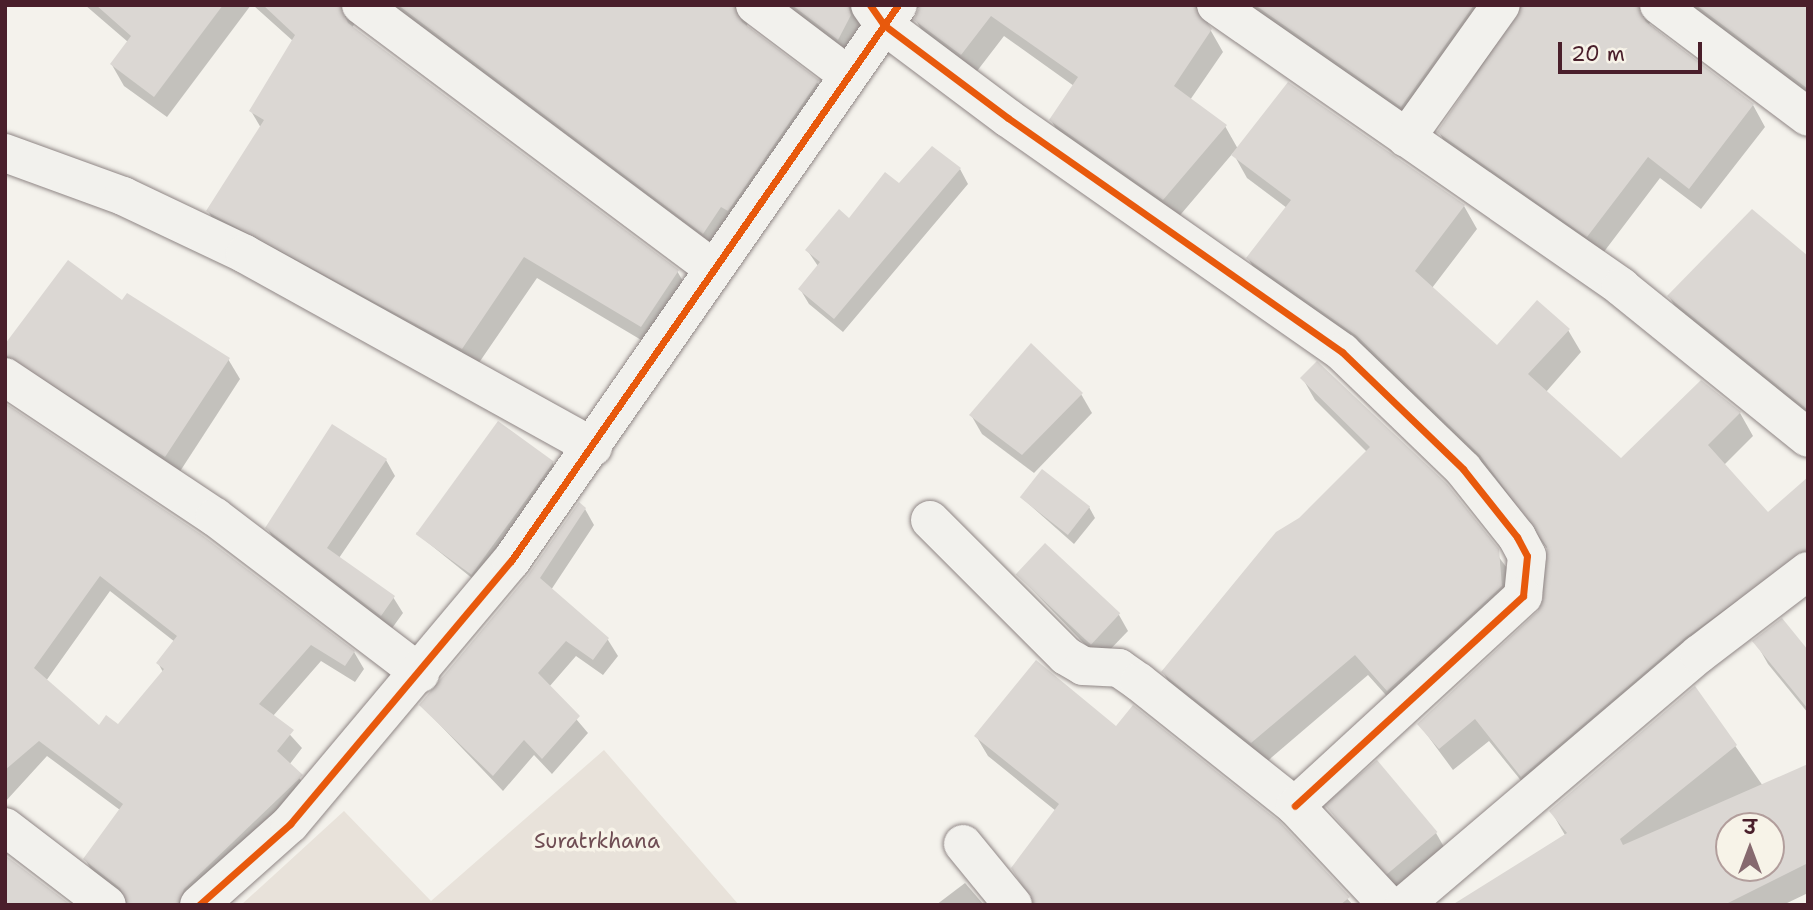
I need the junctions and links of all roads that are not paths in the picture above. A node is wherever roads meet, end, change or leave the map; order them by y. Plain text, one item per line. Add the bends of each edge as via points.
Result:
1 (361, 5) edge
2 (755, 5) edge
3 (1216, 5) edge
4 (1501, 5) edge
5 (1659, 5) edge
6 (884, 12) edge
7 (848, 75) junction
8 (1808, 117) edge
9 (1406, 138) junction
10 (5, 153) edge
11 (711, 267) junction
12 (5, 377) edge
13 (1808, 438) edge
14 (593, 447) junction
15 (930, 520) dead end
16 (1808, 570) edge
17 (419, 673) junction
18 (1295, 806) junction
19 (5, 827) edge
20 (963, 844) dead end
21 (107, 905) edge
22 (199, 905) edge
23 (1013, 905) edge
24 (1388, 905) edge
25 (1404, 905) edge

1 - 11 street
2 - 7 street
3 - 9 street
4 - 9 street
5 - 8 street
6 - 7 street
6 - 18 street via 1117,197 1231,270 1342,352 1463,469 1522,547 1528,575 1523,596
7 - 11 street
9 - 13 street via 1621,287
10 - 14 street via 123,196 245,254
11 - 14 street
12 - 17 street via 204,509
14 - 17 street
15 - 18 street via 1066,656 1129,675
16 - 25 street
17 - 22 street via 290,824
18 - 24 street
19 - 21 street
20 - 23 street

